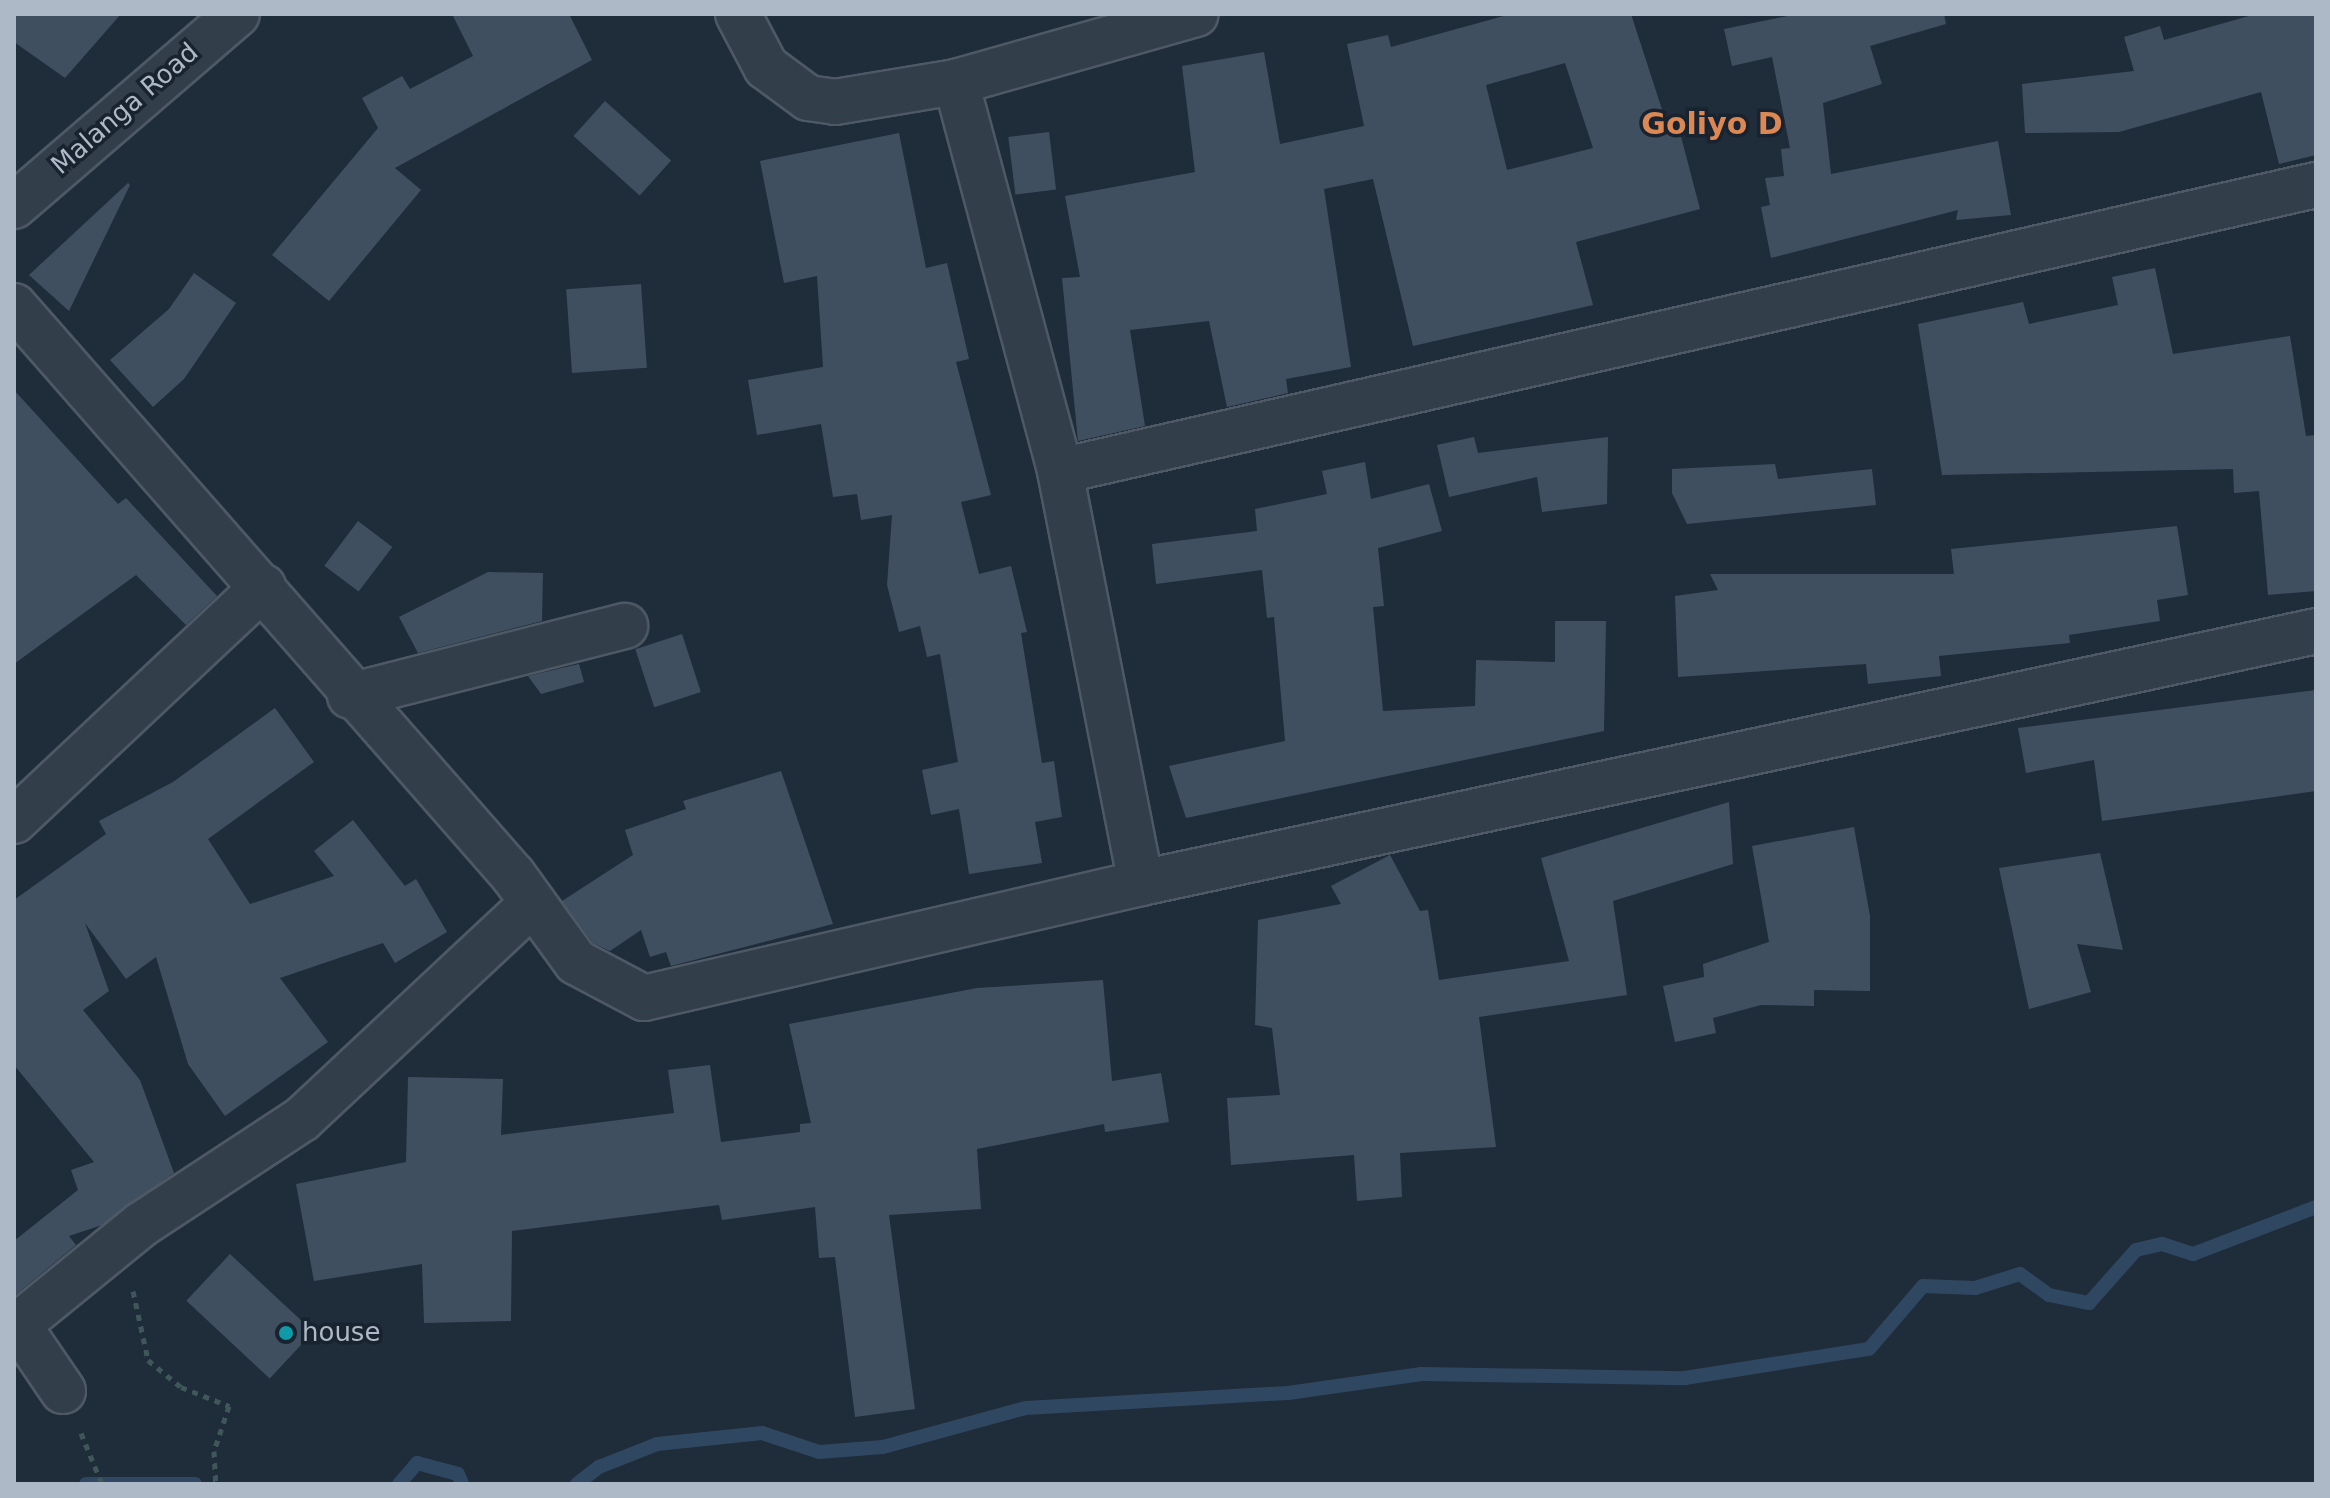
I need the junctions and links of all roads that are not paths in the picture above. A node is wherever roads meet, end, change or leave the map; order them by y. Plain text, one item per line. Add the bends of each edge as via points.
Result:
1 (237, 14) edge
2 (738, 14) edge
3 (1196, 14) edge
4 (956, 82) junction
5 (2316, 185) edge
6 (14, 206) edge
7 (14, 306) edge
8 (1060, 471) junction
9 (263, 587) junction
10 (625, 626) dead end
11 (2316, 631) edge
12 (350, 696) junction
13 (14, 821) edge
14 (1141, 883) junction
15 (532, 904) junction
16 (63, 1391) road end

1 - 6 street, Malanga Road
2 - 4 street via 766,67 808,98 835,102
3 - 4 street
4 - 8 street
5 - 8 street
7 - 9 street
8 - 14 street
9 - 12 street
9 - 13 street
10 - 12 street
11 - 14 street
12 - 15 street
14 - 15 street via 644,998 576,962
15 - 16 street via 302,1119 151,1218 18,1325

